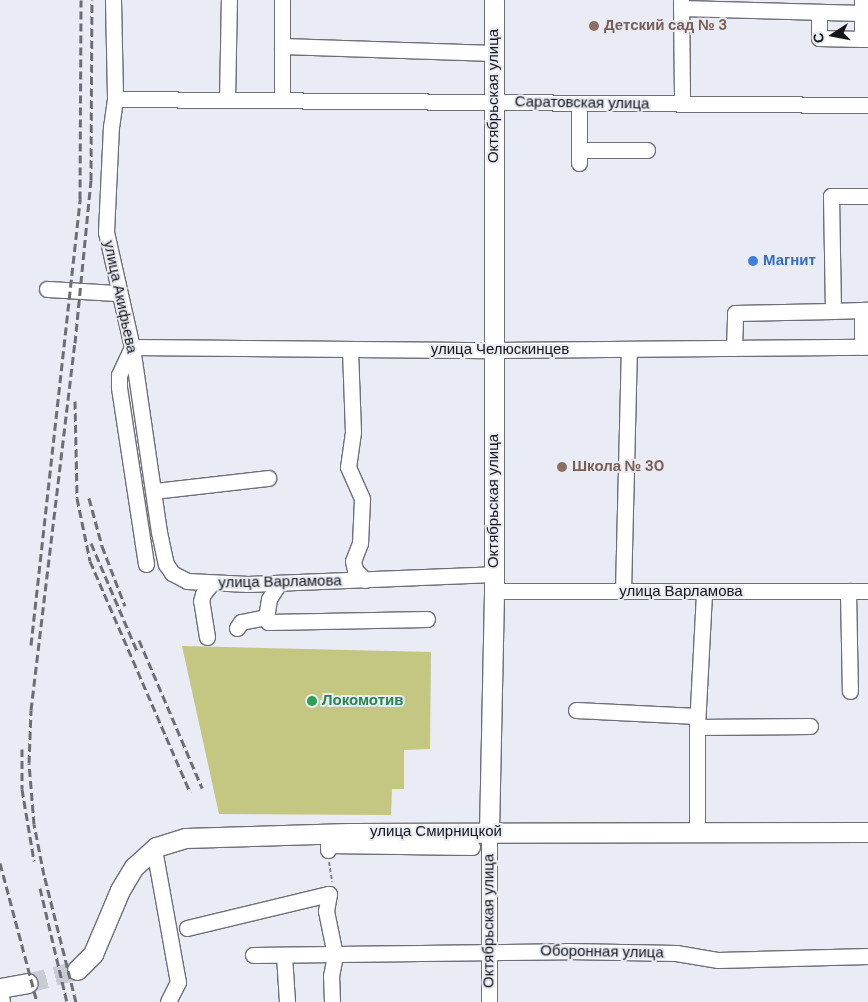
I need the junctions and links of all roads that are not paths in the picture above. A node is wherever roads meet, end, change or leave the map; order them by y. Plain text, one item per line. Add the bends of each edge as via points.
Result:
1 (114, 0) edge
2 (229, 0) edge
3 (282, 0) edge
4 (494, 0) edge
5 (681, 4) edge
6 (862, 7) edge
7 (819, 12) junction
8 (865, 39) edge
9 (282, 46) junction
10 (494, 53) junction
11 (115, 99) junction
12 (227, 100) junction
13 (282, 100) junction
14 (493, 102) junction
15 (579, 103) junction
16 (682, 104) junction
17 (868, 105) edge
18 (647, 150) dead end
19 (868, 196) edge
20 (46, 289) dead end
21 (117, 293) junction
22 (865, 310) edge
23 (833, 311) junction
24 (132, 347) junction
25 (865, 347) edge
26 (734, 348) junction
27 (629, 349) junction
28 (350, 350) junction
29 (494, 350) junction
30 (268, 478) dead end
31 (154, 491) junction
32 (146, 564) dead end
33 (365, 580) junction
34 (190, 581) joint
35 (279, 583) junction
36 (494, 583) junction
37 (207, 589) junction
38 (848, 591) junction
39 (868, 591) edge
40 (623, 592) junction
41 (704, 592) junction
42 (266, 617) junction
43 (428, 618) dead end
44 (237, 628) dead end
45 (207, 637) dead end
46 (850, 691) dead end
47 (576, 710) dead end
48 (697, 722) junction
49 (810, 726) dead end
50 (490, 832) junction
51 (697, 832) junction
52 (868, 832) edge
53 (472, 847) dead end
54 (154, 849) junction
55 (328, 850) road end
56 (188, 928) dead end
57 (489, 952) junction
58 (253, 955) dead end
59 (284, 955) junction
60 (336, 955) junction
61 (868, 956) edge
62 (77, 970) tunnel mouth
63 (178, 982) junction
64 (28, 983) tunnel mouth
65 (0, 988) edge
66 (2, 1002) edge
67 (168, 1002) edge
68 (181, 1002) edge
69 (287, 1002) edge
70 (332, 1002) edge
71 (489, 1002) edge

1 - 11 street, улица Акифьева
2 - 12 street
3 - 9 street
4 - 10 main road, Октябрьская улица
5 - 7 street
5 - 16 street
6 - 7 street
6 - 8 street
7 - 8 street via 818,38
9 - 10 street
9 - 13 street
10 - 14 main road, Октябрьская улица
11 - 12 street, Саратовская улица
11 - 21 street, улица Акифьева via 110,126 106,232
12 - 13 street, Саратовская улица
13 - 14 street, Саратовская улица
14 - 15 street, Саратовская улица
14 - 29 main road, Октябрьская улица
15 - 16 street, Саратовская улица
15 - 18 street via 579,156
16 - 17 street, Саратовская улица
19 - 23 street via 831,196
20 - 21 street
21 - 24 street, улица Акифьева
22 - 23 street
22 - 25 street
23 - 26 street via 735,313
24 - 28 street, улица Челюскинцев
24 - 31 street, улица Акифьева
24 - 32 street via 119,374 118,386
25 - 26 street, улица Челюскинцев
26 - 27 street, улица Челюскинцев
27 - 29 street, улица Челюскинцев
27 - 40 street
28 - 29 street, улица Челюскинцев
28 - 33 street via 354,432 348,467 362,499 360,543 353,560 355,570
29 - 36 main road, Октябрьская улица
30 - 31 street
31 - 34 street, улица Акифьева via 166,564 172,573
33 - 35 street, улица Варламова
33 - 36 street, улица Варламова
34 - 37 street, улица Варламова
35 - 37 street, улица Варламова
35 - 42 street via 269,599
36 - 40 street, улица Варламова
36 - 50 main road, Октябрьская улица
37 - 45 street
38 - 39 street, улица Варламова
38 - 41 street, улица Варламова
38 - 46 street
40 - 41 street, улица Варламова
41 - 48 street
42 - 43 street via 268,622 282,624
42 - 44 street via 241,622
47 - 48 street
48 - 49 street
48 - 51 street
50 - 51 main road, улица Смирницкой
50 - 54 main road, улица Смирницкой via 207,835 169,842
50 - 57 street, Октябрьская улица
51 - 52 main road, улица Смирницкой
53 - 55 street via 328,845
54 - 62 main road, улица Смирницкой via 126,878 93,954
54 - 63 street
56 - 60 street via 329,894 326,911
57 - 60 street, Оборонная улица
57 - 61 street, Оборонная улица via 676,953 718,960
57 - 71 street, Октябрьская улица
58 - 59 street, Оборонная улица
59 - 60 street, Оборонная улица
59 - 69 street
60 - 70 street via 331,976
63 - 67 street
63 - 68 street
64 - 65 main road
65 - 66 street

